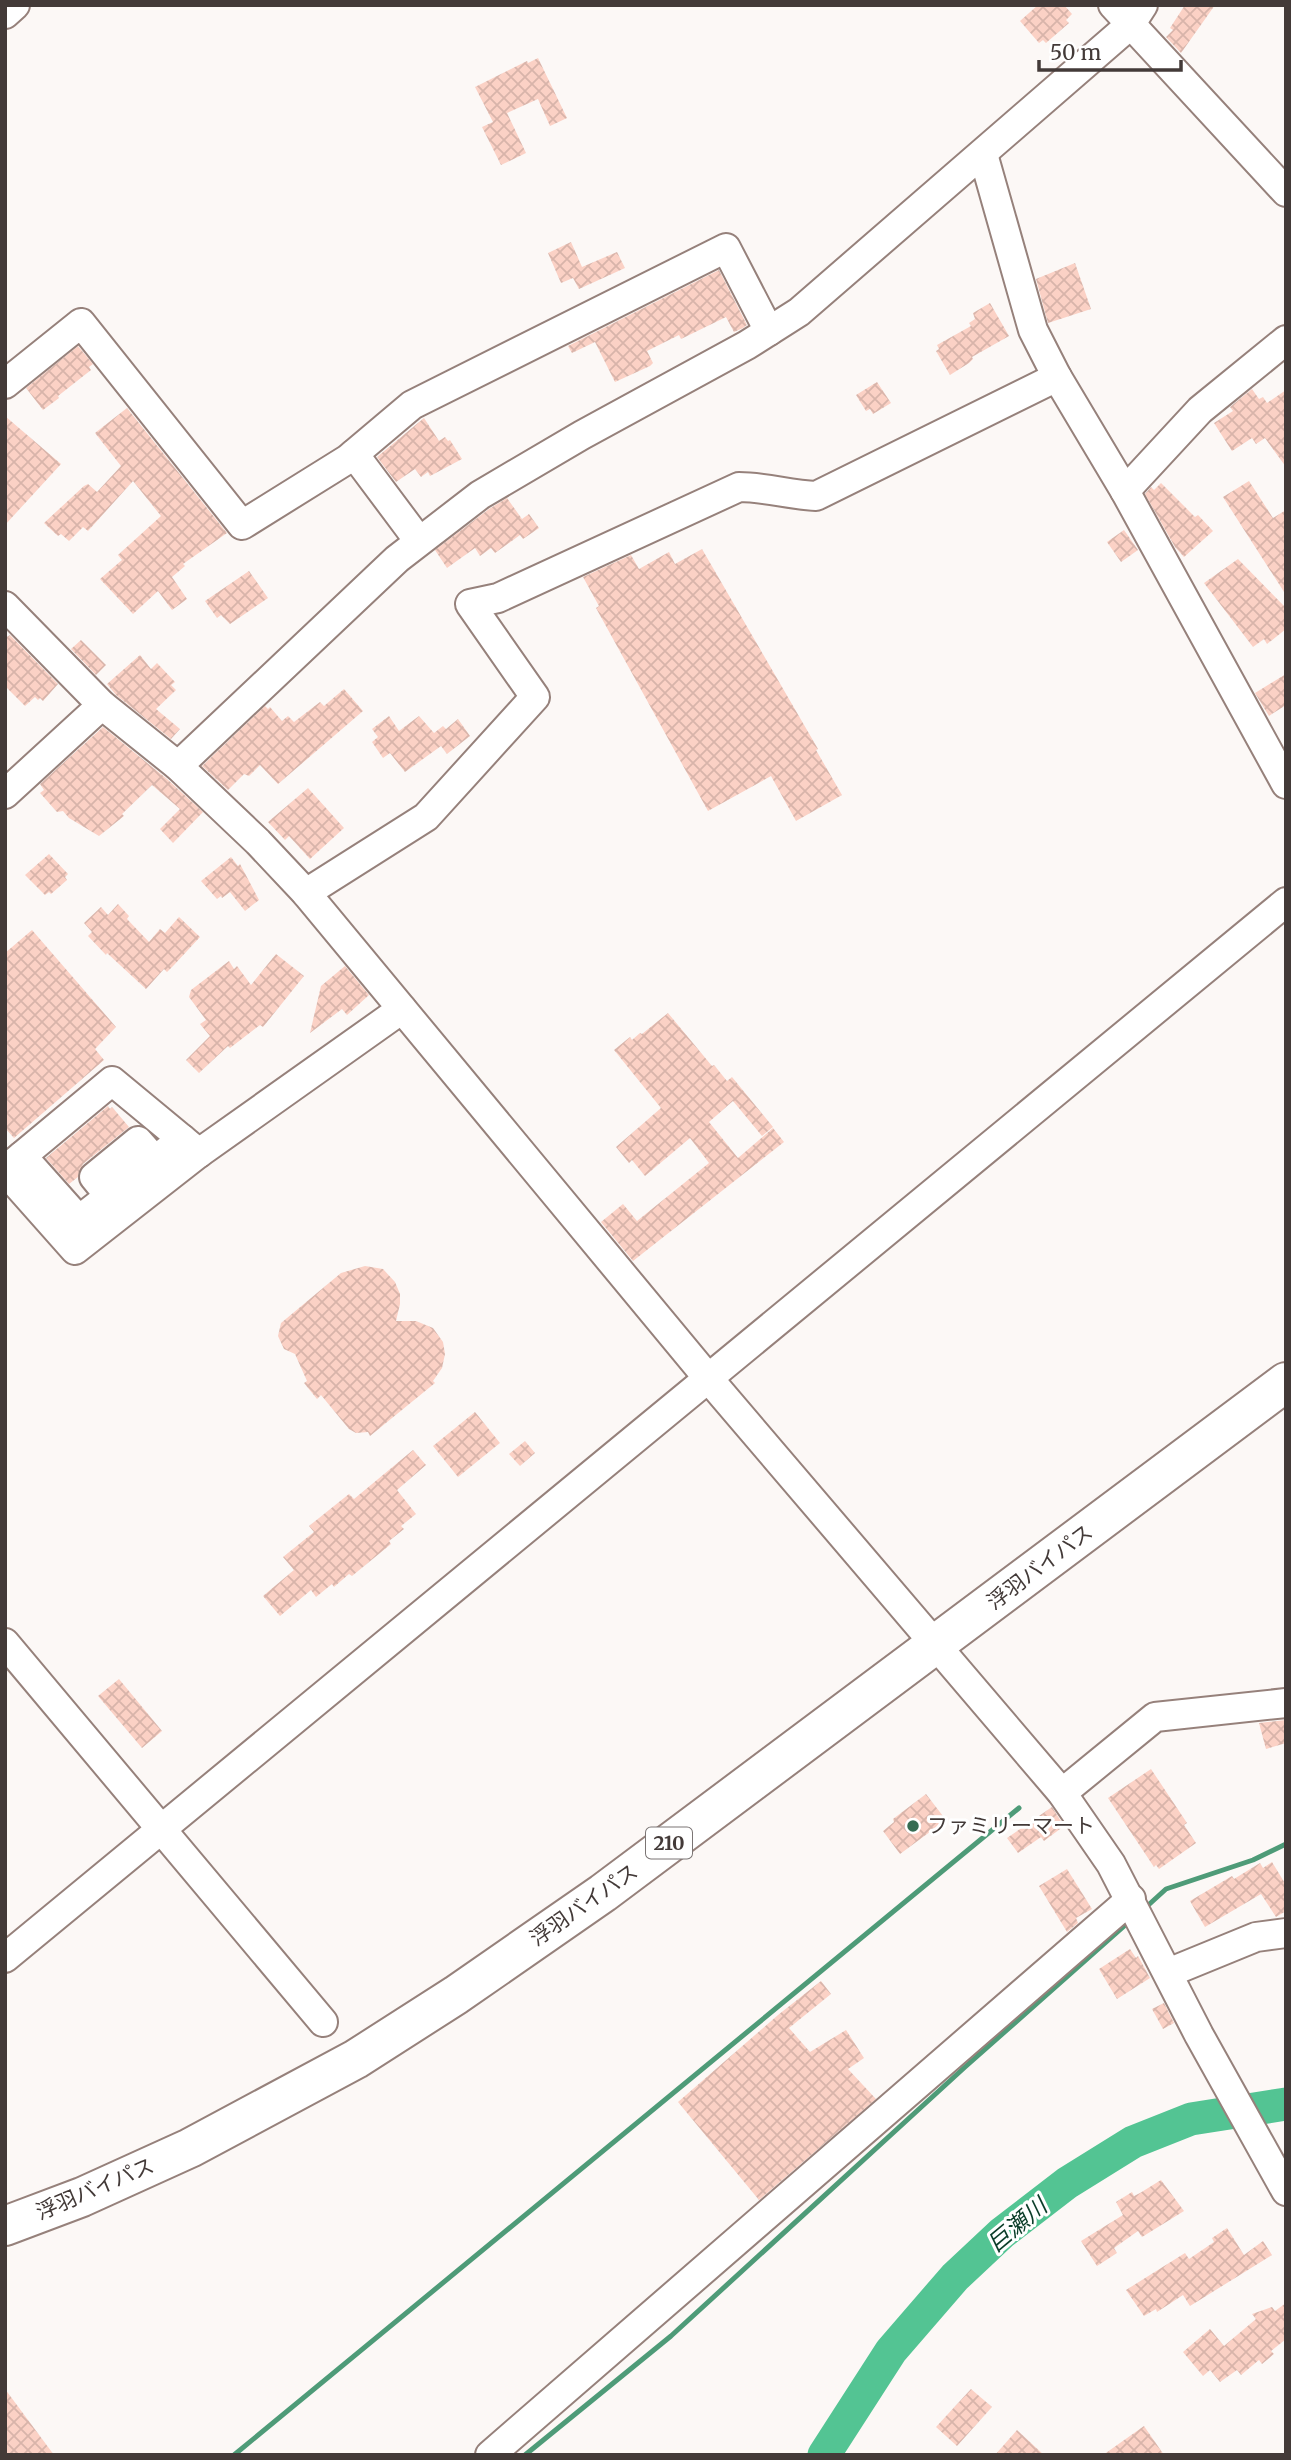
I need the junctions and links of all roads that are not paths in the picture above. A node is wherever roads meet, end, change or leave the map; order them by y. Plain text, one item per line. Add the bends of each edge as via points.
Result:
1 (15, 5) edge
2 (1129, 12) edge
3 (5, 14) edge
4 (983, 154) junction
5 (1286, 192) edge
6 (769, 331) junction
7 (1286, 341) edge
8 (1057, 377) junction
9 (5, 384) edge
10 (354, 454) junction
11 (1125, 491) junction
12 (419, 541) junction
13 (5, 606) edge
14 (102, 705) junction
15 (178, 766) junction
16 (1286, 784) edge
17 (5, 794) edge
18 (306, 893) junction
19 (1286, 902) edge
20 (402, 1009) junction
21 (190, 1146) junction
22 (11, 1166) edge
23 (116, 1205) junction
24 (708, 1378) junction
25 (1286, 1382) edge
26 (5, 1643) edge
27 (936, 1645) junction
28 (1286, 1703) edge
29 (1062, 1793) junction
30 (163, 1830) junction
31 (1137, 1912) junction
32 (1286, 1933) edge
33 (5, 1958) edge
34 (1168, 1973) junction
35 (323, 2022) dead end
36 (1286, 2191) edge
37 (5, 2226) edge
38 (490, 2455) edge

1 - 3 street
2 - 4 street
2 - 5 street
4 - 6 street via 799,312
4 - 8 street via 1033,330
6 - 10 street via 726,248 412,405
6 - 12 street via 480,495
7 - 11 street via 1200,411
8 - 11 street
8 - 18 street via 816,496 739,487 498,598 470,604 535,698 426,817
9 - 10 street via 81,323 242,525
10 - 12 street
11 - 16 street
12 - 15 street
13 - 14 street
14 - 15 street
14 - 17 street
15 - 18 street
18 - 20 street
19 - 24 street
20 - 21 street
20 - 24 street
21 - 22 street via 111,1082
21 - 23 street
21 - 23 street via 155,1160
22 - 23 street via 79,1220
24 - 27 street
24 - 30 street
25 - 27 highway, 浮羽バイパス / 210
26 - 30 street
27 - 29 street
27 - 37 highway, 浮羽バイパス / 210 via 603,1893 356,2059 190,2148
28 - 29 street via 1155,1717
29 - 31 street via 1111,1864
30 - 33 street
30 - 35 street
31 - 34 street
31 - 38 street
32 - 34 street via 1256,1937
34 - 36 street

